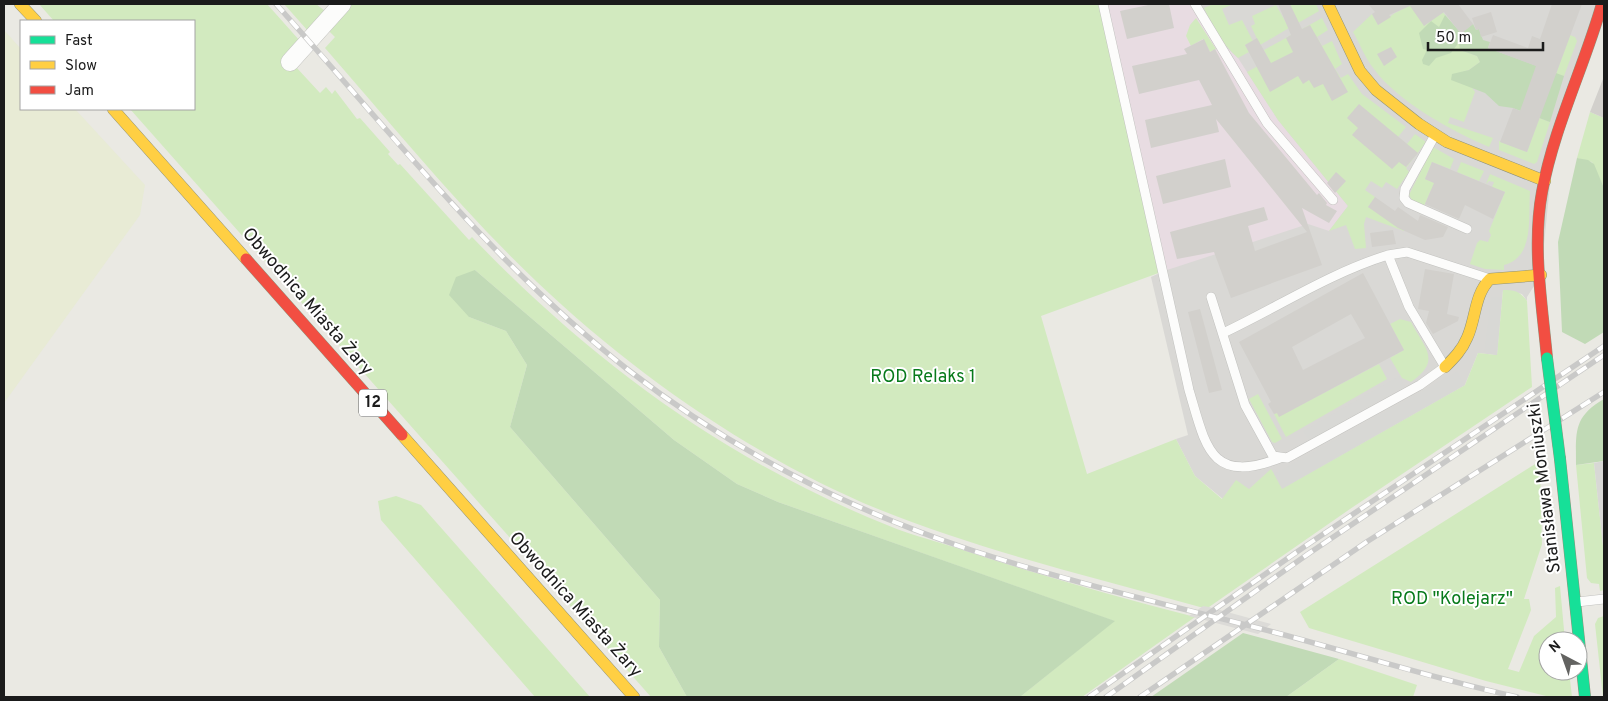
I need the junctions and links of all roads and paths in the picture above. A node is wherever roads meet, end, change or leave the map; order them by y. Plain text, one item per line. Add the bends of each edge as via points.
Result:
1 (20, 4) edge
2 (342, 4) edge
3 (1103, 4) edge
4 (1195, 4) edge
5 (1328, 4) edge
6 (1602, 4) edge
7 (35, 20) edge
8 (290, 62) dead end
9 (114, 110) edge
10 (1435, 135) junction
11 (1545, 181) junction
12 (1333, 200) dead end
13 (1552, 207) dead end
14 (1467, 229) dead end
15 (1388, 255) junction
16 (1541, 275) junction
17 (1490, 279) junction
18 (1211, 297) dead end
19 (1223, 333) junction
20 (1445, 367) junction
21 (1280, 458) junction
22 (1604, 599) edge
23 (1576, 602) junction
24 (634, 697) edge
25 (1585, 697) edge

1 - 7 street
2 - 8 street
3 - 21 lane via 1189,390 1202,433 1215,454 1229,466 1256,467
4 - 12 lane via 1267,123
5 - 10 street via 1367,81
6 - 11 street, Stanisława Moniuszki via 1554,144
9 - 24 street, Obwodnica Miasta Żary / 12
10 - 11 street
10 - 14 lane via 1405,189 1404,198 1408,203
11 - 16 street, Stanisława Moniuszki via 1538,234
13 - 16 street, Stanisława Moniuszki
15 - 17 lane via 1407,252
15 - 19 lane via 1340,274
15 - 20 lane via 1409,307
16 - 17 street
16 - 23 street, Stanisława Moniuszki, bridge via 1547,358
17 - 20 street via 1481,291 1468,340
18 - 19 lane
19 - 21 lane via 1245,405 1273,456
20 - 21 lane via 1326,438 1295,455
22 - 23 lane
23 - 25 street, Stanisława Moniuszki

